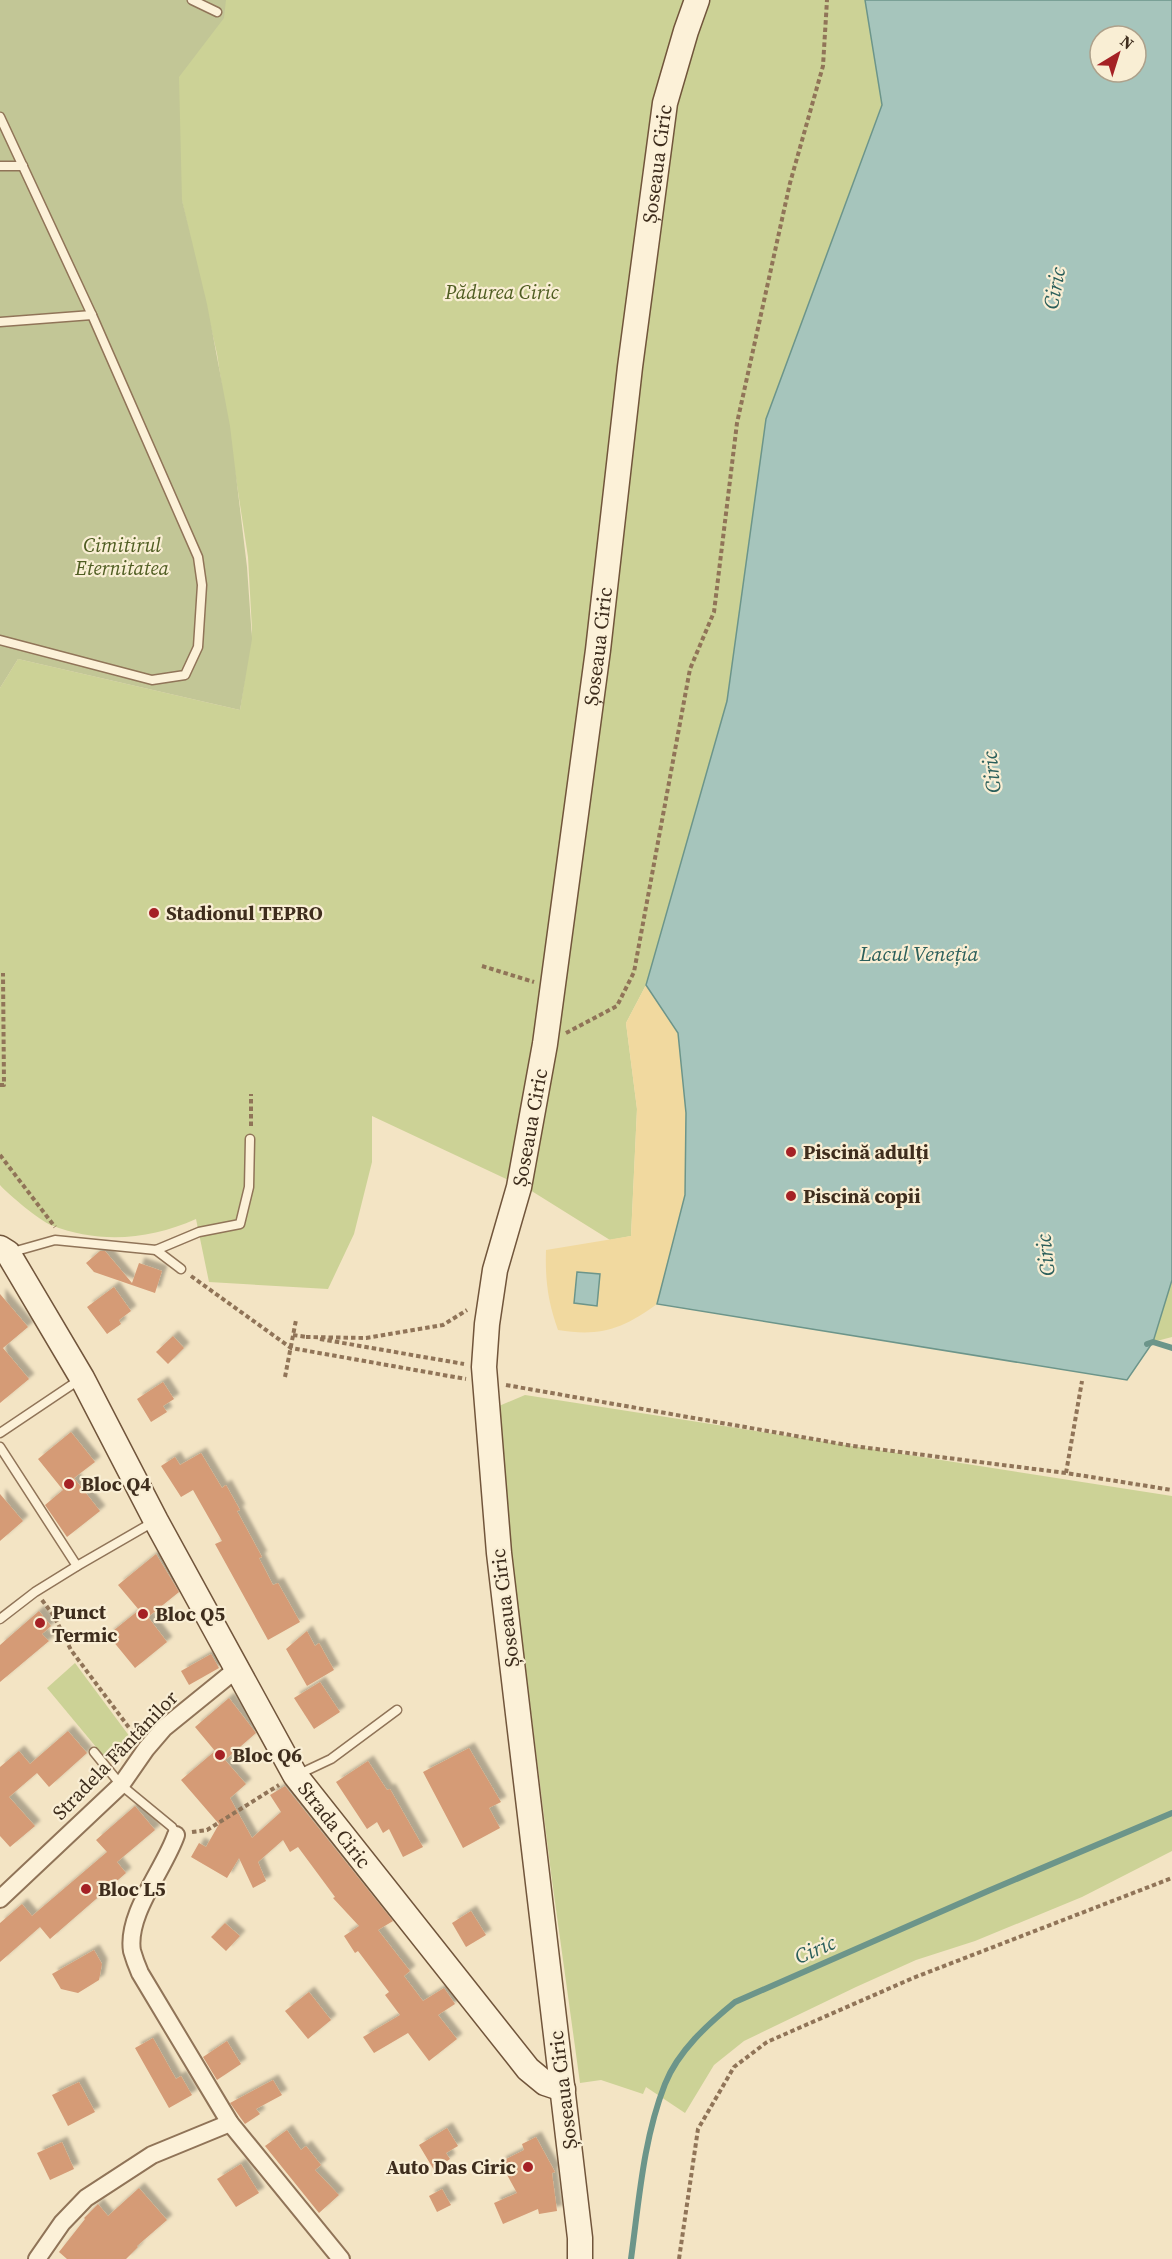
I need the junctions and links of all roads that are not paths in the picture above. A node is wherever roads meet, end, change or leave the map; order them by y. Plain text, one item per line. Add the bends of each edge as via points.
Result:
1 (192, 0) edge
2 (697, 0) edge
3 (217, 12) dead end
4 (0, 117) edge
5 (0, 166) edge
6 (23, 166) junction
7 (92, 315) junction
8 (0, 322) edge
9 (0, 640) edge
10 (250, 1139) road end
11 (4, 1250) edge
12 (156, 1250) junction
13 (182, 1269) road end
14 (82, 1378) junction
15 (0, 1434) edge
16 (0, 1447) edge
17 (156, 1521) junction
18 (77, 1566) junction
19 (0, 1619) edge
20 (238, 1668) junction
21 (397, 1710) dead end
22 (94, 1752) dead end
23 (295, 1775) junction
24 (122, 1785) junction
25 (176, 1834) joint
26 (0, 1899) edge
27 (563, 2089) junction
28 (230, 2123) junction
29 (37, 2259) edge
30 (341, 2259) edge
31 (580, 2259) edge

1 - 3 lane
2 - 27 street, Șoseaua Ciric via 665,103 544,1044 519,1187 495,1270 487,1324 499,1553
4 - 6 lane
5 - 6 lane
6 - 7 lane
7 - 8 lane
7 - 9 lane via 198,557 202,585 198,647 185,675 152,680
10 - 12 lane via 249,1187 240,1224 199,1232
11 - 12 lane via 55,1240
11 - 14 street, Strada Ciric
12 - 13 lane
14 - 15 lane
14 - 17 street, Strada Ciric
16 - 18 lane
17 - 18 lane
17 - 20 street, Strada Ciric
18 - 19 lane
20 - 23 street, Strada Ciric
20 - 24 street, Stradela Fântânilor via 164,1728
21 - 23 lane via 331,1759
22 - 24 lane
23 - 27 street, Strada Ciric via 528,2069 545,2083
24 - 25 lane
24 - 26 street, Stradela Fântânilor
25 - 28 street via 147,1890 133,1931 132,1950 157,2003
27 - 31 street, Șoseaua Ciric
28 - 29 street via 152,2155 86,2198 62,2223
28 - 30 street

